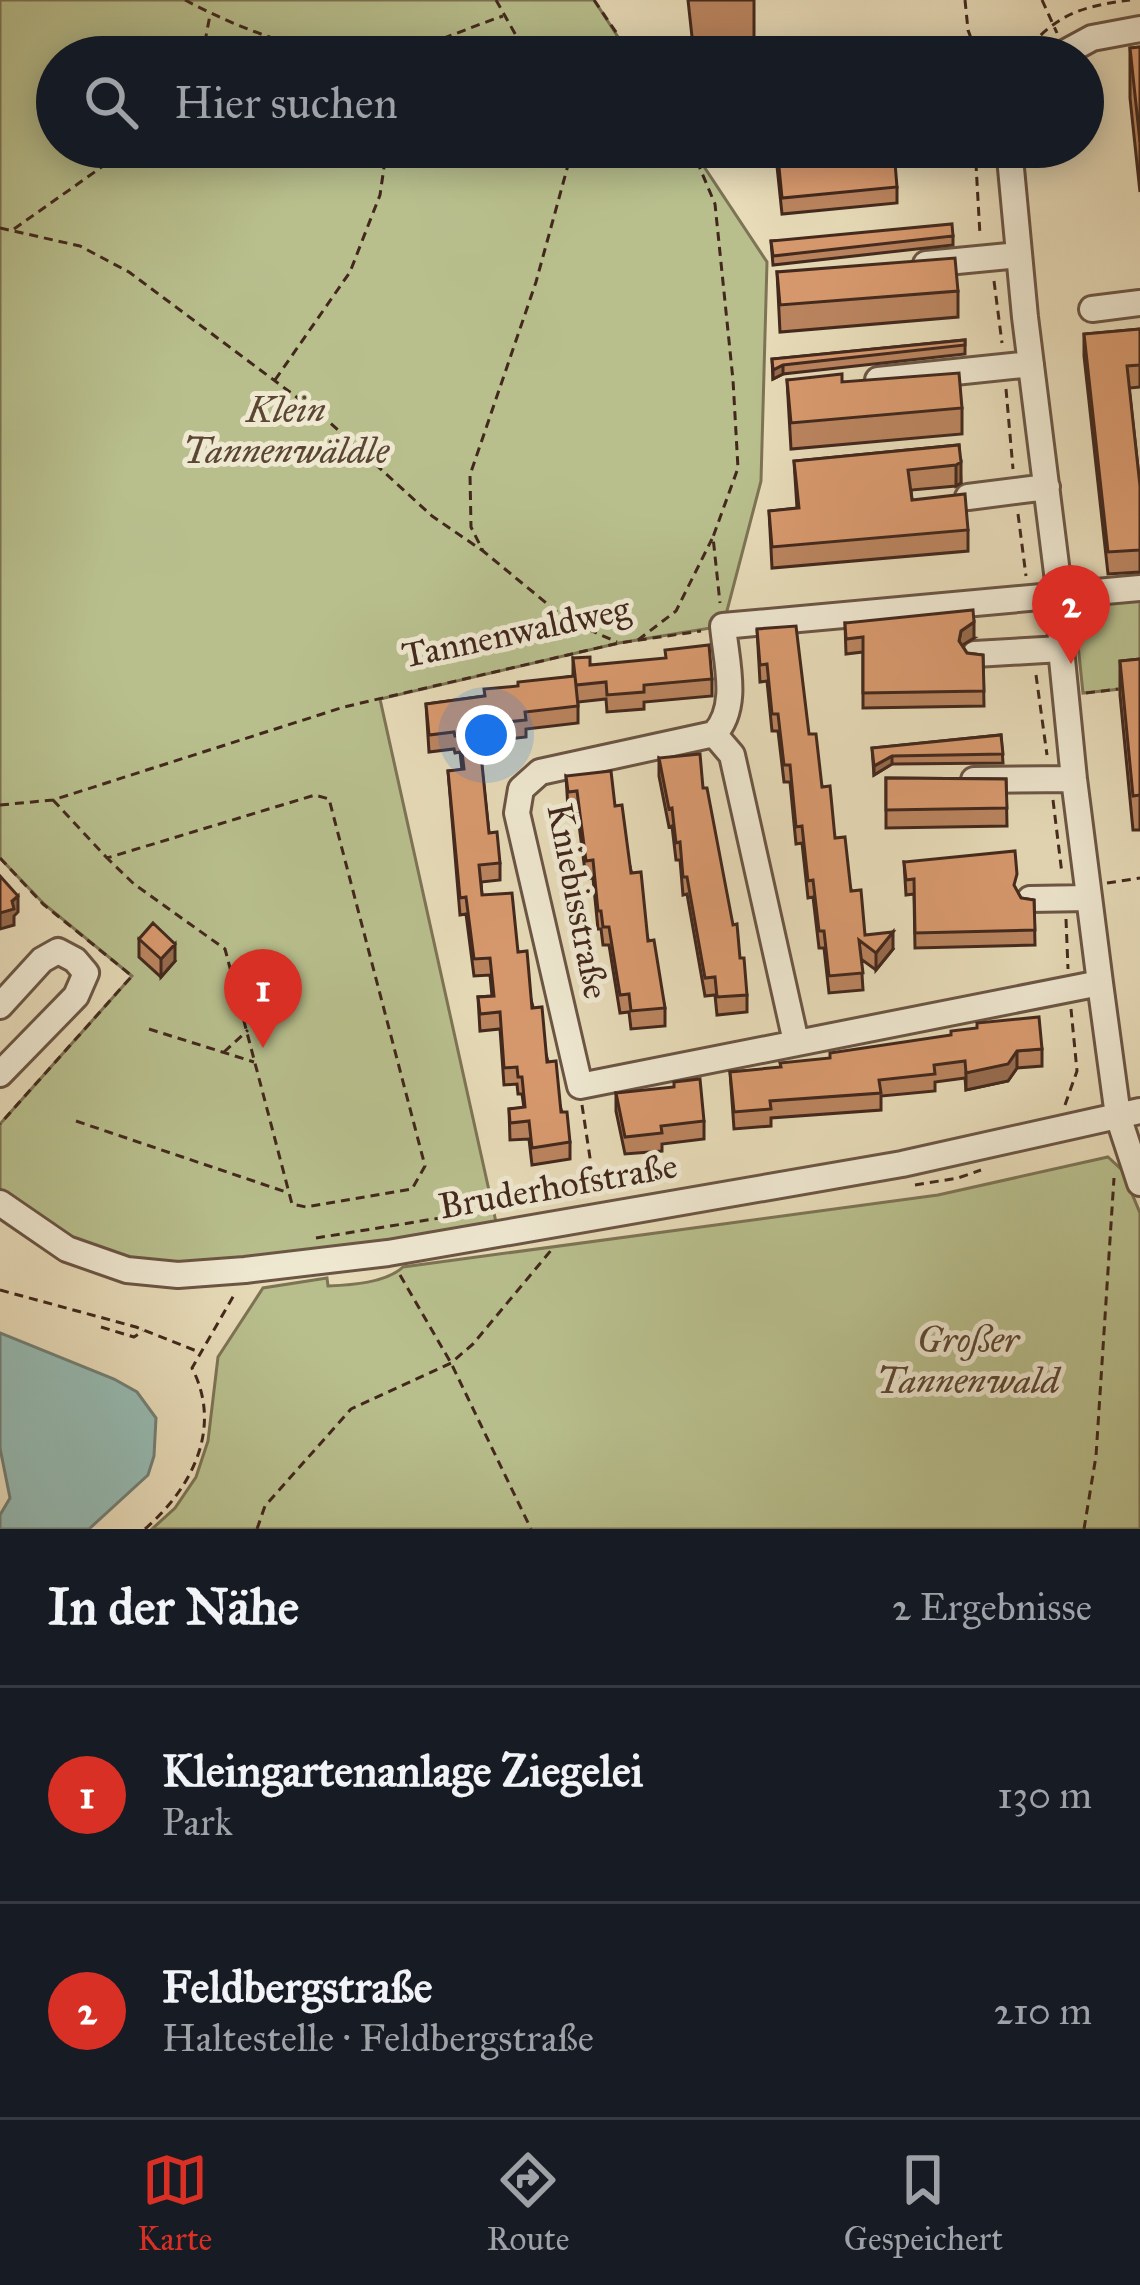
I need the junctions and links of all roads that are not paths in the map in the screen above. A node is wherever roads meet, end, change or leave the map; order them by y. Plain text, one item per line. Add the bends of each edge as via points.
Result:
1 (1140, 29) edge
2 (1103, 36) edge
3 (1011, 168) edge
4 (1019, 255) junction
5 (892, 267) edge
6 (1140, 303) edge
7 (1092, 309) dead end
8 (1031, 364) junction
9 (850, 383) edge
10 (1047, 487) junction
11 (968, 496) edge
12 (1140, 588) edge
13 (1060, 597) junction
14 (1061, 649) junction
15 (975, 654) edge
16 (714, 734) junction
17 (1062, 779) junction
18 (960, 780) edge
19 (1081, 894) junction
20 (1030, 899) edge
21 (1100, 982) junction
22 (0, 1006) edge
23 (796, 1042) junction
24 (0, 1074) edge
25 (1124, 1107) edge
26 (1140, 1183) edge
27 (0, 1203) edge

1 - 2 street
3 - 4 street
4 - 5 street
4 - 8 street
6 - 7 street
8 - 9 street
8 - 10 street
10 - 11 street
10 - 13 street
12 - 13 street
13 - 14 street
13 - 16 street via 723,626 730,705
14 - 15 street
14 - 17 street
16 - 23 street via 733,755
16 - 23 street, Kniebisstraße via 540,772 521,788 517,813 580,1086
17 - 18 street
17 - 19 street
19 - 20 street
19 - 21 street
21 - 23 street
21 - 25 street
22 - 24 street via 58,952 86,973 76,995
25 - 26 street
25 - 27 street, Bruderhofstraße via 902,1164 245,1270 127,1270 67,1250

